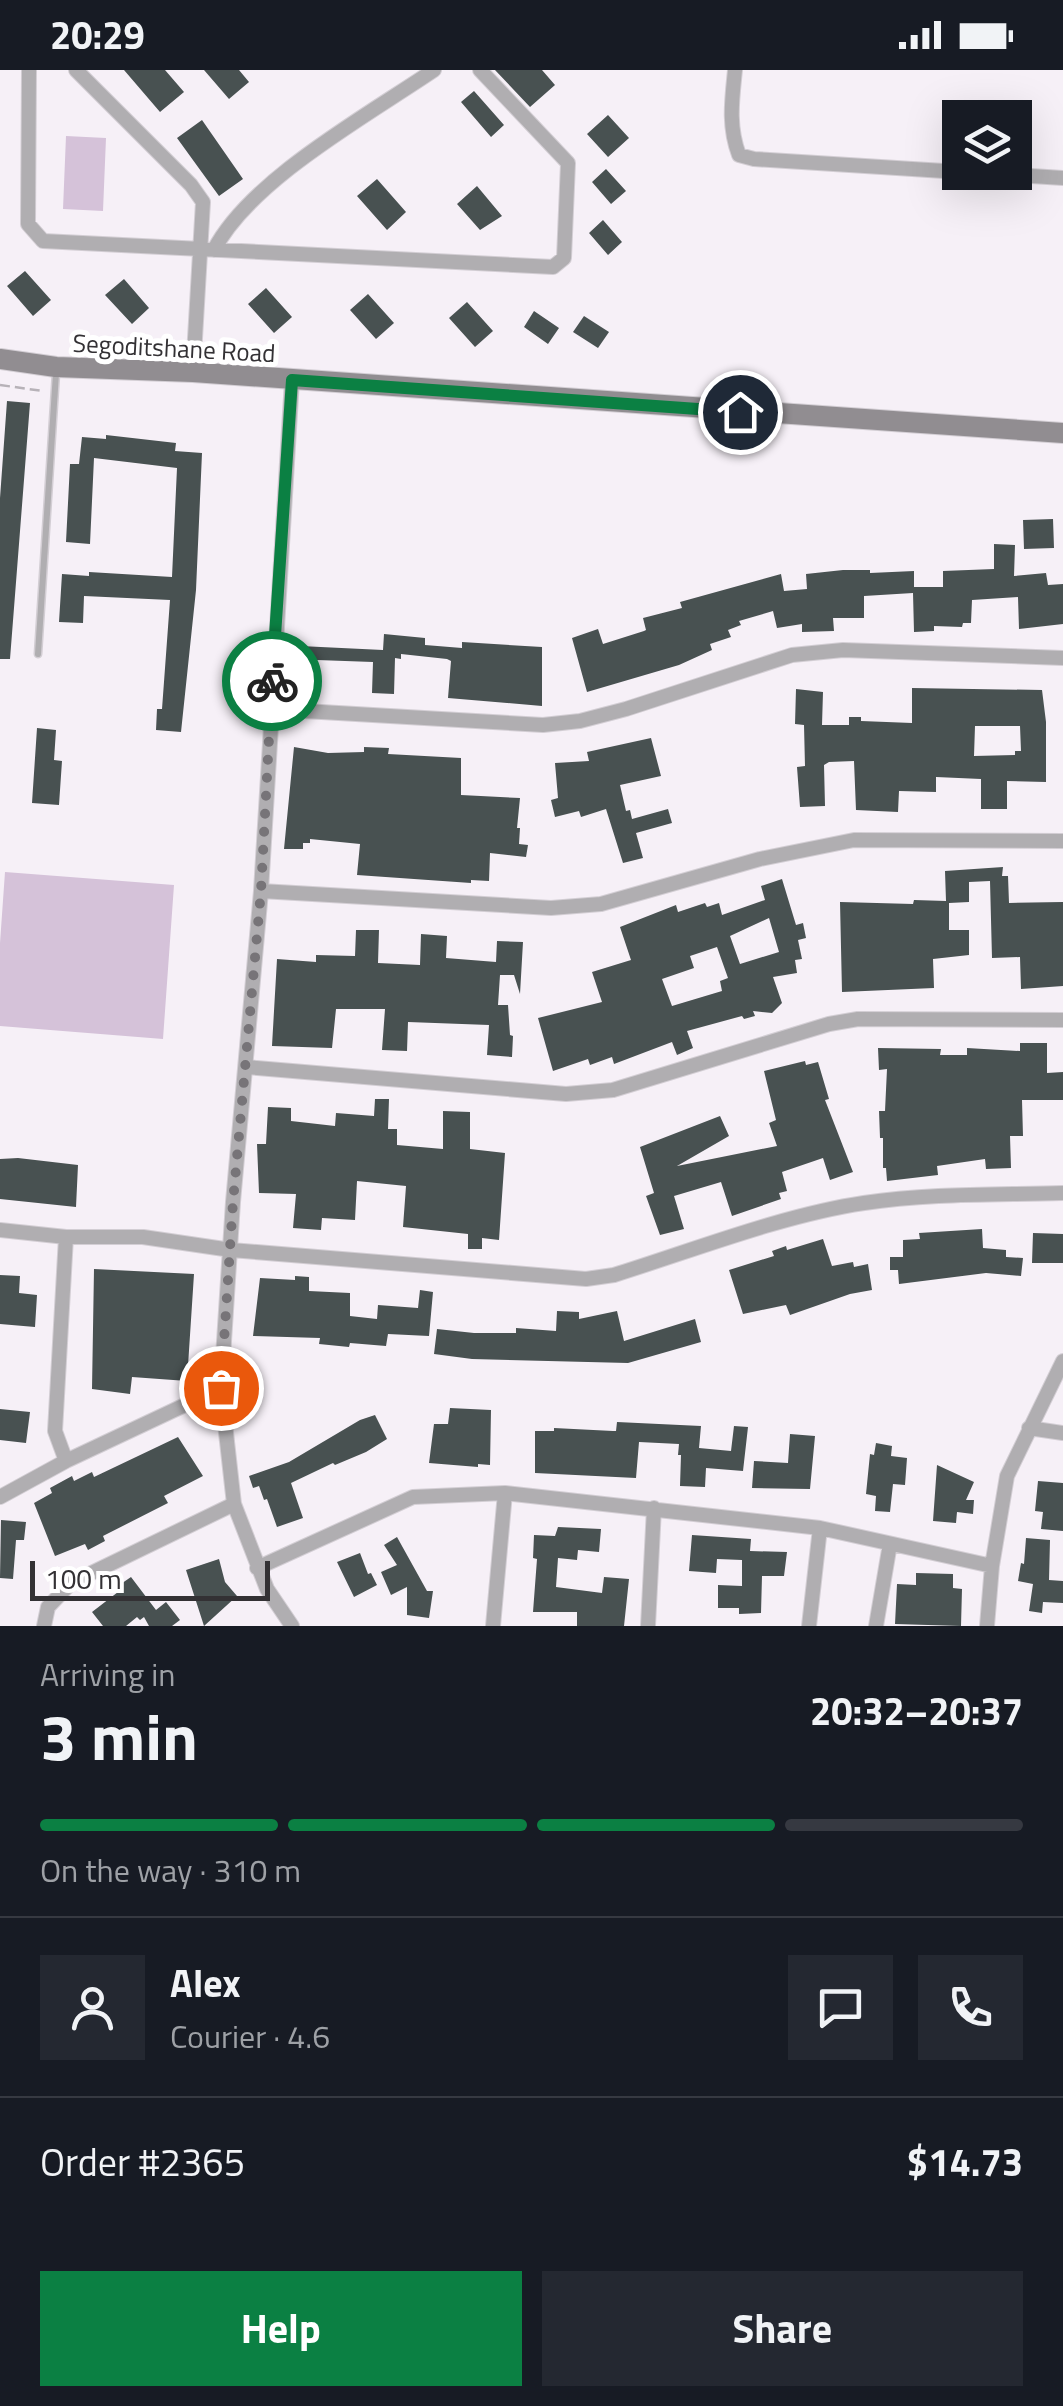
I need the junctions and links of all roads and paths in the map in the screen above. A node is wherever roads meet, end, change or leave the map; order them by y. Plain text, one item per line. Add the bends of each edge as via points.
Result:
1 (29, 70) edge
2 (76, 70) edge
3 (434, 70) edge
4 (480, 70) edge
5 (735, 70) edge
6 (942, 171) edge
7 (1032, 176) edge
8 (1063, 178) edge
9 (206, 250) junction
10 (0, 360) edge
11 (56, 366) junction
12 (193, 372) junction
13 (292, 380) junction
14 (0, 385) edge
15 (54, 392) junction
16 (1063, 433) edge
17 (38, 654) dead end
18 (1063, 658) edge
19 (270, 709) junction
20 (1063, 841) edge
21 (261, 891) junction
22 (1063, 1020) edge
23 (246, 1068) junction
24 (1063, 1193) edge
25 (0, 1230) edge
26 (66, 1237) junction
27 (231, 1250) junction
28 (1063, 1362) edge
29 (221, 1388) junction
30 (1029, 1428) junction
31 (1063, 1433) edge
32 (66, 1461) junction
33 (504, 1492) junction
34 (0, 1497) edge
35 (234, 1504) junction
36 (654, 1508) junction
37 (820, 1528) junction
38 (890, 1544) junction
39 (992, 1566) junction
40 (257, 1568) junction
41 (285, 1623) edge
42 (44, 1626) edge
43 (493, 1626) edge
44 (648, 1626) edge
45 (809, 1626) edge
46 (876, 1626) edge
47 (987, 1626) edge

1 - 9 street via 28,224 34,234 42,241
2 - 9 street via 198,194
3 - 9 street via 270,184
4 - 9 street via 568,163 564,258 557,265
5 - 6 street via 730,117 739,155
7 - 8 street
9 - 12 street
10 - 11 street, Segoditshane Road
11 - 12 street, Segoditshane Road
11 - 15 lane
12 - 13 street, Segoditshane Road
13 - 16 street, Segoditshane Road
13 - 19 street
14 - 15 path
15 - 17 lane
18 - 19 street via 792,654 626,709 543,725
19 - 21 street
20 - 21 street via 854,840 601,904 551,908
21 - 23 street
22 - 23 street via 858,1019 613,1090 566,1094
23 - 27 street
24 - 27 street via 864,1203 586,1279
25 - 26 street
26 - 27 street via 143,1237
26 - 32 street via 55,1431
27 - 29 street
28 - 30 street
29 - 32 street
29 - 35 street
30 - 31 street
30 - 39 street via 1007,1476
32 - 34 street
33 - 36 street
33 - 40 street via 413,1496
33 - 43 street
35 - 40 street
35 - 42 street via 71,1583 48,1607
36 - 37 street
36 - 44 street
37 - 38 street
37 - 45 street
38 - 39 street
38 - 46 street
39 - 47 street
40 - 41 street

